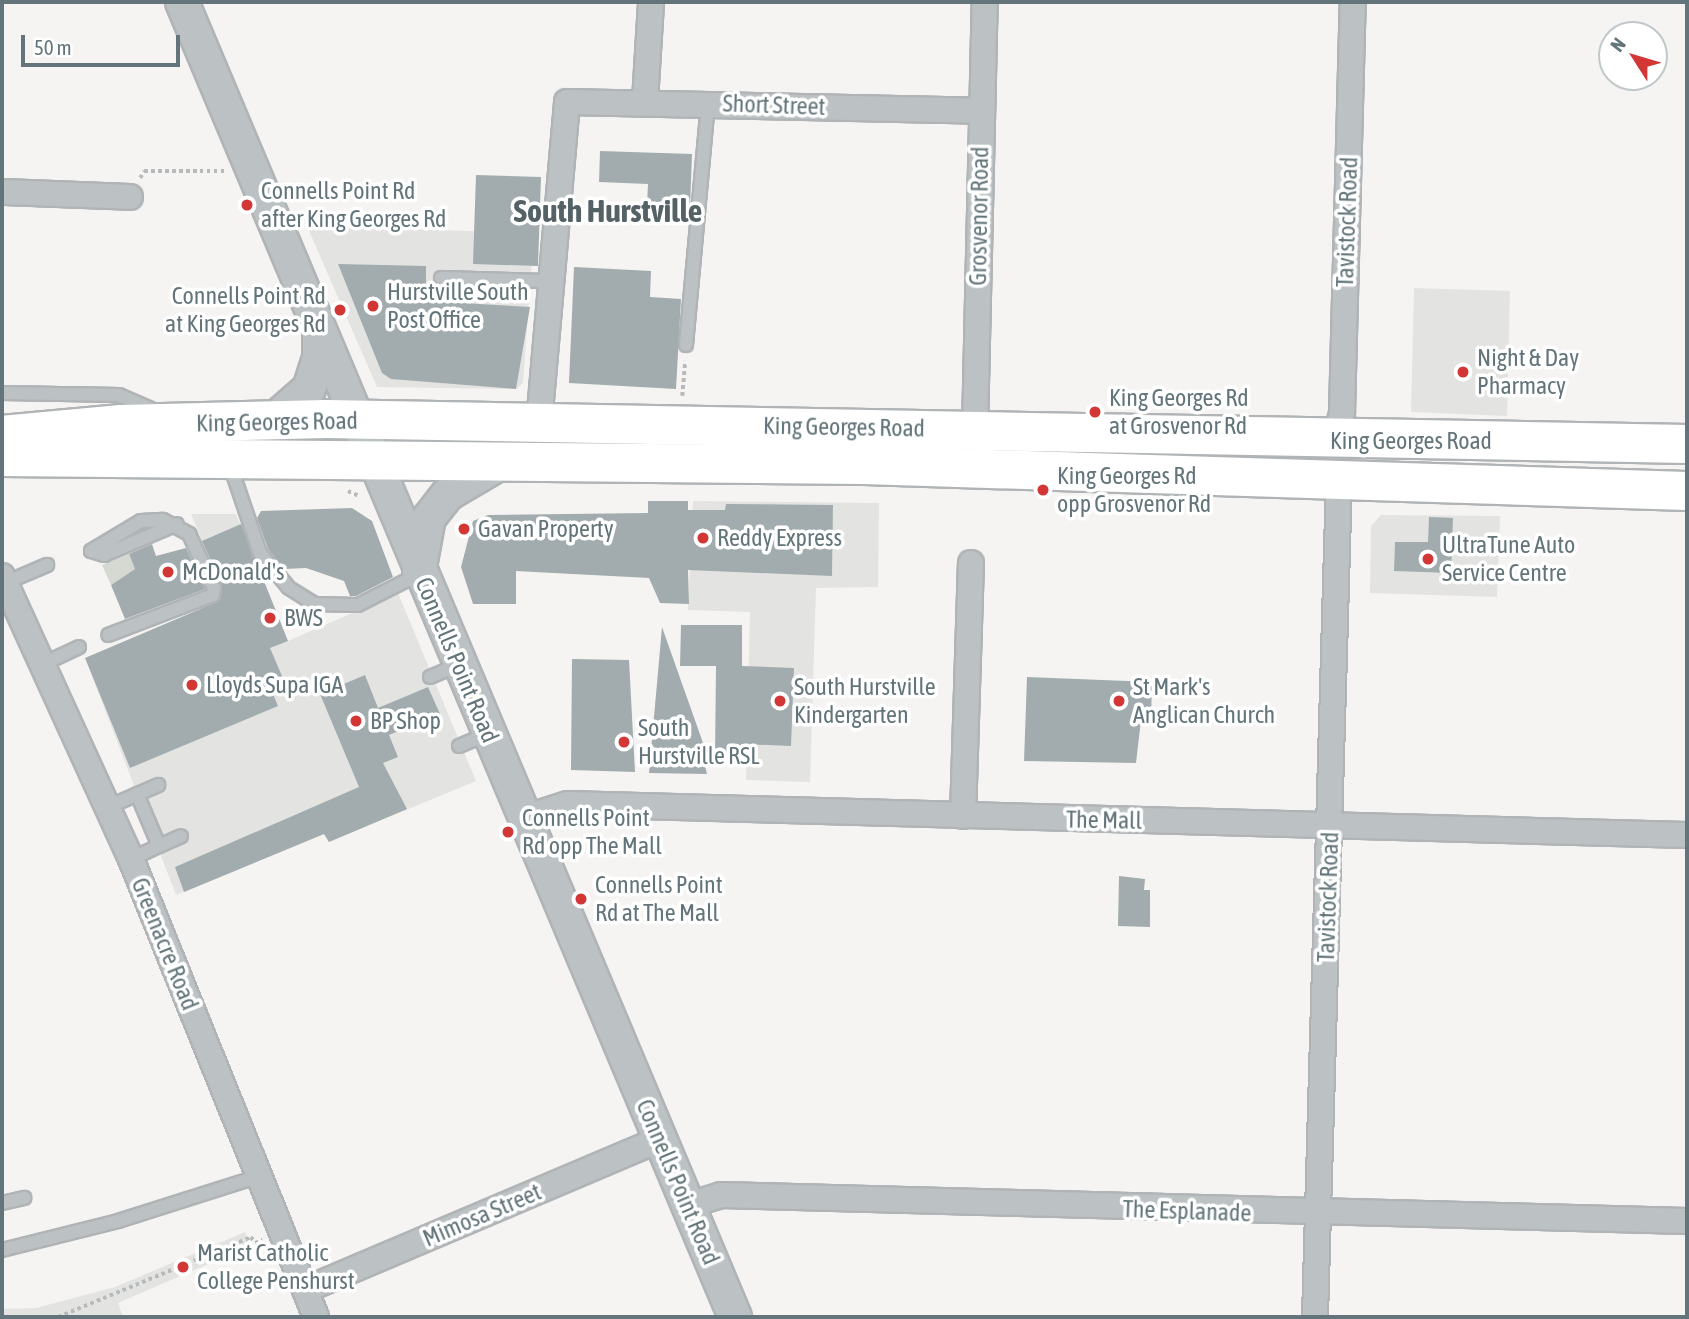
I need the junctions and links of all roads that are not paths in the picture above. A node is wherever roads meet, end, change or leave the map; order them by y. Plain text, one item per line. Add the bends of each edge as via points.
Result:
1 (182, 2) edge
2 (651, 2) edge
3 (985, 2) edge
4 (1353, 2) edge
5 (645, 101) junction
6 (708, 103) junction
7 (981, 111) junction
8 (2, 192) edge
9 (130, 197) road end
10 (441, 278) dead end
11 (550, 281) junction
12 (319, 323) junction
13 (686, 345) road end
14 (2, 393) edge
15 (358, 420) junction
16 (271, 422) junction
17 (539, 423) junction
18 (187, 424) junction
19 (975, 430) junction
20 (2, 435) edge
21 (1687, 444) edge
22 (2, 457) edge
23 (228, 458) junction
24 (1337, 459) junction
25 (374, 461) junction
26 (499, 464) junction
27 (1687, 464) edge
28 (1634, 486) junction
29 (1687, 491) edge
30 (177, 524) junction
31 (971, 563) dead end
32 (47, 565) dead end
33 (419, 573) junction
34 (4, 580) edge
35 (108, 635) dead end
36 (79, 648) dead end
37 (461, 664) junction
38 (41, 665) junction
39 (430, 677) dead end
40 (489, 733) junction
41 (459, 746) dead end
42 (158, 785) dead end
43 (137, 794) junction
44 (108, 807) junction
45 (963, 816) junction
46 (524, 818) junction
47 (1330, 826) junction
48 (1687, 835) edge
49 (181, 836) dead end
50 (159, 846) junction
51 (131, 859) junction
52 (659, 1140) junction
53 (257, 1177) junction
54 (24, 1198) dead end
55 (2, 1203) edge
56 (689, 1205) junction
57 (1317, 1215) junction
58 (1687, 1222) edge
59 (2, 1250) edge
60 (304, 1290) junction
61 (316, 1317) edge
62 (735, 1317) edge
63 (1315, 1317) edge

1 - 12 street, Connells Point Road via 250,171 289,245
2 - 5 street
3 - 7 street, Grosvenor Road
4 - 24 street, Tavistock Road
5 - 6 street, Short Street
5 - 11 street, Short Street via 567,102
6 - 7 street, Short Street
6 - 13 lane
7 - 19 street, Grosvenor Road
8 - 9 street
10 - 11 lane
11 - 17 street
12 - 15 street, Connells Point Road
12 - 16 street via 319,359 309,389
14 - 18 lane via 119,396
15 - 16 highway, King Georges Road
15 - 17 highway, King Georges Road
15 - 25 street, Connells Point Road
16 - 18 highway, King Georges Road
17 - 19 highway, King Georges Road
18 - 20 highway, King Georges Road
19 - 24 highway, King Georges Road
21 - 24 highway, King Georges Road
22 - 23 highway, King Georges Road
23 - 25 highway, King Georges Road
23 - 33 lane via 260,552 289,588 306,599 358,605
24 - 26 highway, King Georges Road
24 - 28 highway, King Georges Road
24 - 47 street, Tavistock Road
25 - 26 highway, King Georges Road
25 - 33 street, Connells Point Road
26 - 33 street via 448,494 429,518
27 - 28 highway
28 - 29 highway, King Georges Road
30 - 30 lane via 104,555 91,551 141,521
30 - 35 lane via 189,534 213,595
31 - 45 street
32 - 34 lane
33 - 37 street, Connells Point Road
34 - 38 street, Greenacre Road
36 - 38 lane
37 - 39 lane
37 - 40 street, Connells Point Road
38 - 44 street, Greenacre Road
40 - 41 lane
40 - 46 street, Connells Point Road
42 - 43 lane
43 - 44 lane
43 - 50 lane
44 - 51 street, Greenacre Road
45 - 46 street, The Mall via 568,804
45 - 47 street, The Mall
46 - 52 street, Connells Point Road
47 - 48 street, The Mall
47 - 57 street, Tavistock Road
49 - 50 lane
50 - 51 lane
51 - 53 street, Greenacre Road
52 - 56 street, Connells Point Road
52 - 60 street, Mimosa Street
53 - 59 lane via 118,1222
53 - 60 street, Greenacre Road
54 - 55 lane
56 - 57 street, The Esplanade via 721,1195
56 - 62 street, Connells Point Road
57 - 58 street, The Esplanade
57 - 63 street, Tavistock Road
60 - 61 street, Greenacre Road

